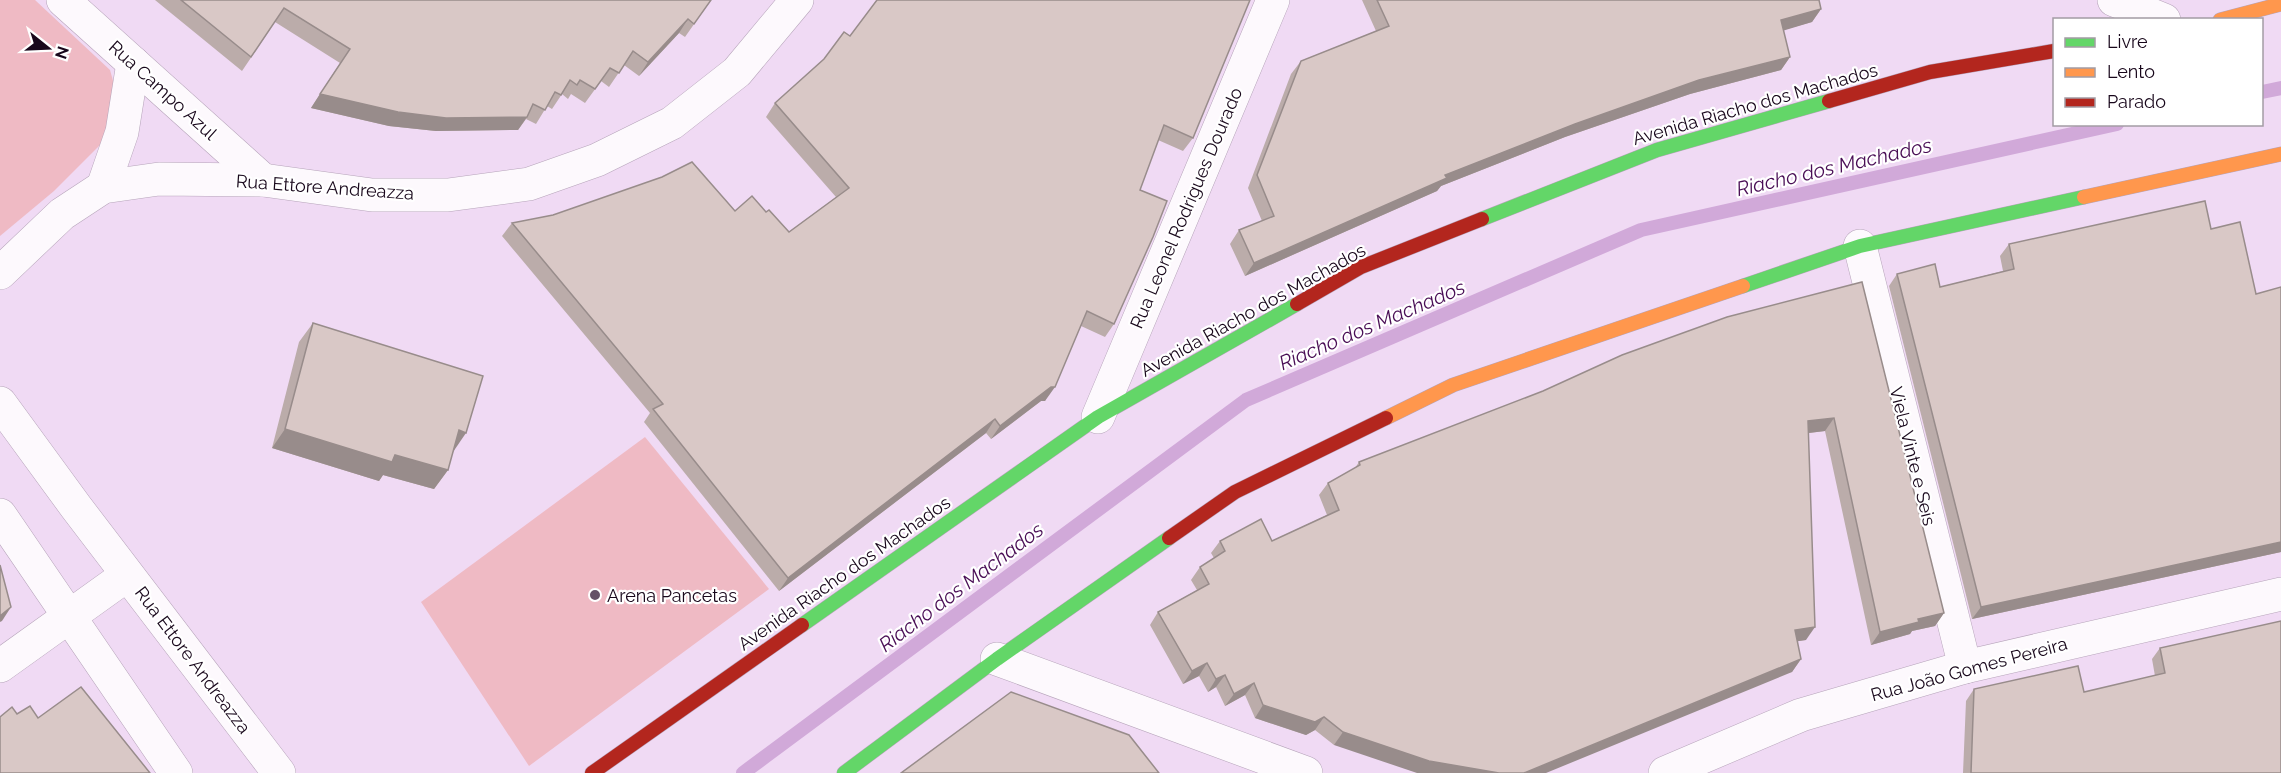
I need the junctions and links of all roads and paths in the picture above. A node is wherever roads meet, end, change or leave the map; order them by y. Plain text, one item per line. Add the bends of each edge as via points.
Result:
1 (63, 0) edge
2 (797, 0) edge
3 (1273, 0) edge
4 (2114, 0) edge
5 (2281, 4) edge
6 (2159, 18) edge
7 (2228, 18) edge
8 (2053, 51) edge
9 (133, 63) junction
10 (2281, 154) edge
11 (263, 180) junction
12 (103, 187) junction
13 (1860, 246) junction
14 (0, 273) edge
15 (0, 403) edge
16 (1098, 417) junction
17 (0, 515) edge
18 (127, 575) junction
19 (2281, 594) edge
20 (68, 616) junction
21 (997, 659) junction
22 (0, 666) edge
23 (1965, 667) junction
24 (176, 773) edge
25 (279, 773) edge
26 (592, 773) edge
27 (844, 773) edge
28 (1306, 773) edge
29 (1665, 773) edge

1 - 9 street, Rua Campo Azul
2 - 11 street, Rua Ettore Andreazza via 737,72 672,123 597,160 529,184 448,195 372,195
3 - 16 street, Rua Leonel Rodrigues Dourado
4 - 6 street
5 - 7 street
8 - 16 street, Avenida Riacho dos Machados via 1930,72 1657,150 1361,267
9 - 11 street, Rua Campo Azul
9 - 12 street via 122,132
10 - 13 street
11 - 12 street, Rua Ettore Andreazza via 159,179
12 - 14 street, Rua Ettore Andreazza via 62,213
13 - 21 street via 1453,385 1235,492
13 - 23 street, Viela Vinte e Seis
15 - 18 street, Rua Ettore Andreazza
16 - 26 street, Avenida Riacho dos Machados
17 - 20 street
18 - 20 street
18 - 25 street, Rua Ettore Andreazza
19 - 23 street, Rua João Gomes Pereira
20 - 22 street
20 - 24 street
21 - 27 street
21 - 28 street
23 - 29 street, Rua João Gomes Pereira via 1801,715

